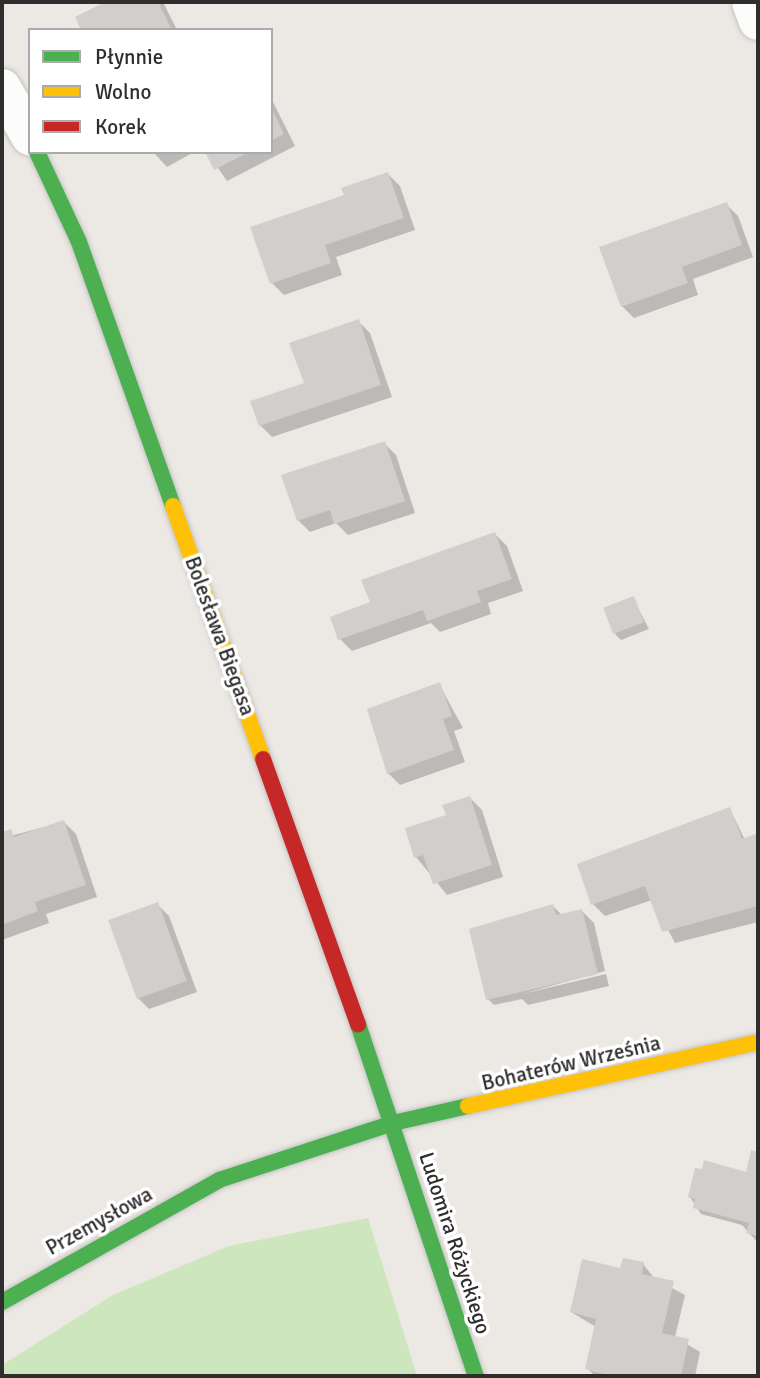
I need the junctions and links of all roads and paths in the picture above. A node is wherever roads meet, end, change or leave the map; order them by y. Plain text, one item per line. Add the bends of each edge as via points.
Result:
1 (751, 2) edge
2 (758, 21) edge
3 (2, 88) edge
4 (28, 133) edge
5 (38, 154) edge
6 (758, 1042) edge
7 (393, 1123) junction
8 (219, 1180) joint
9 (2, 1302) edge
10 (477, 1376) edge

1 - 2 street
3 - 4 street
5 - 7 street, Bolesława Biegasa via 79,242
6 - 7 street, Bohaterów Września
7 - 8 street, Bohaterów Września
7 - 10 street, Ludomira Różyckiego
8 - 9 street, Przemysłowa

